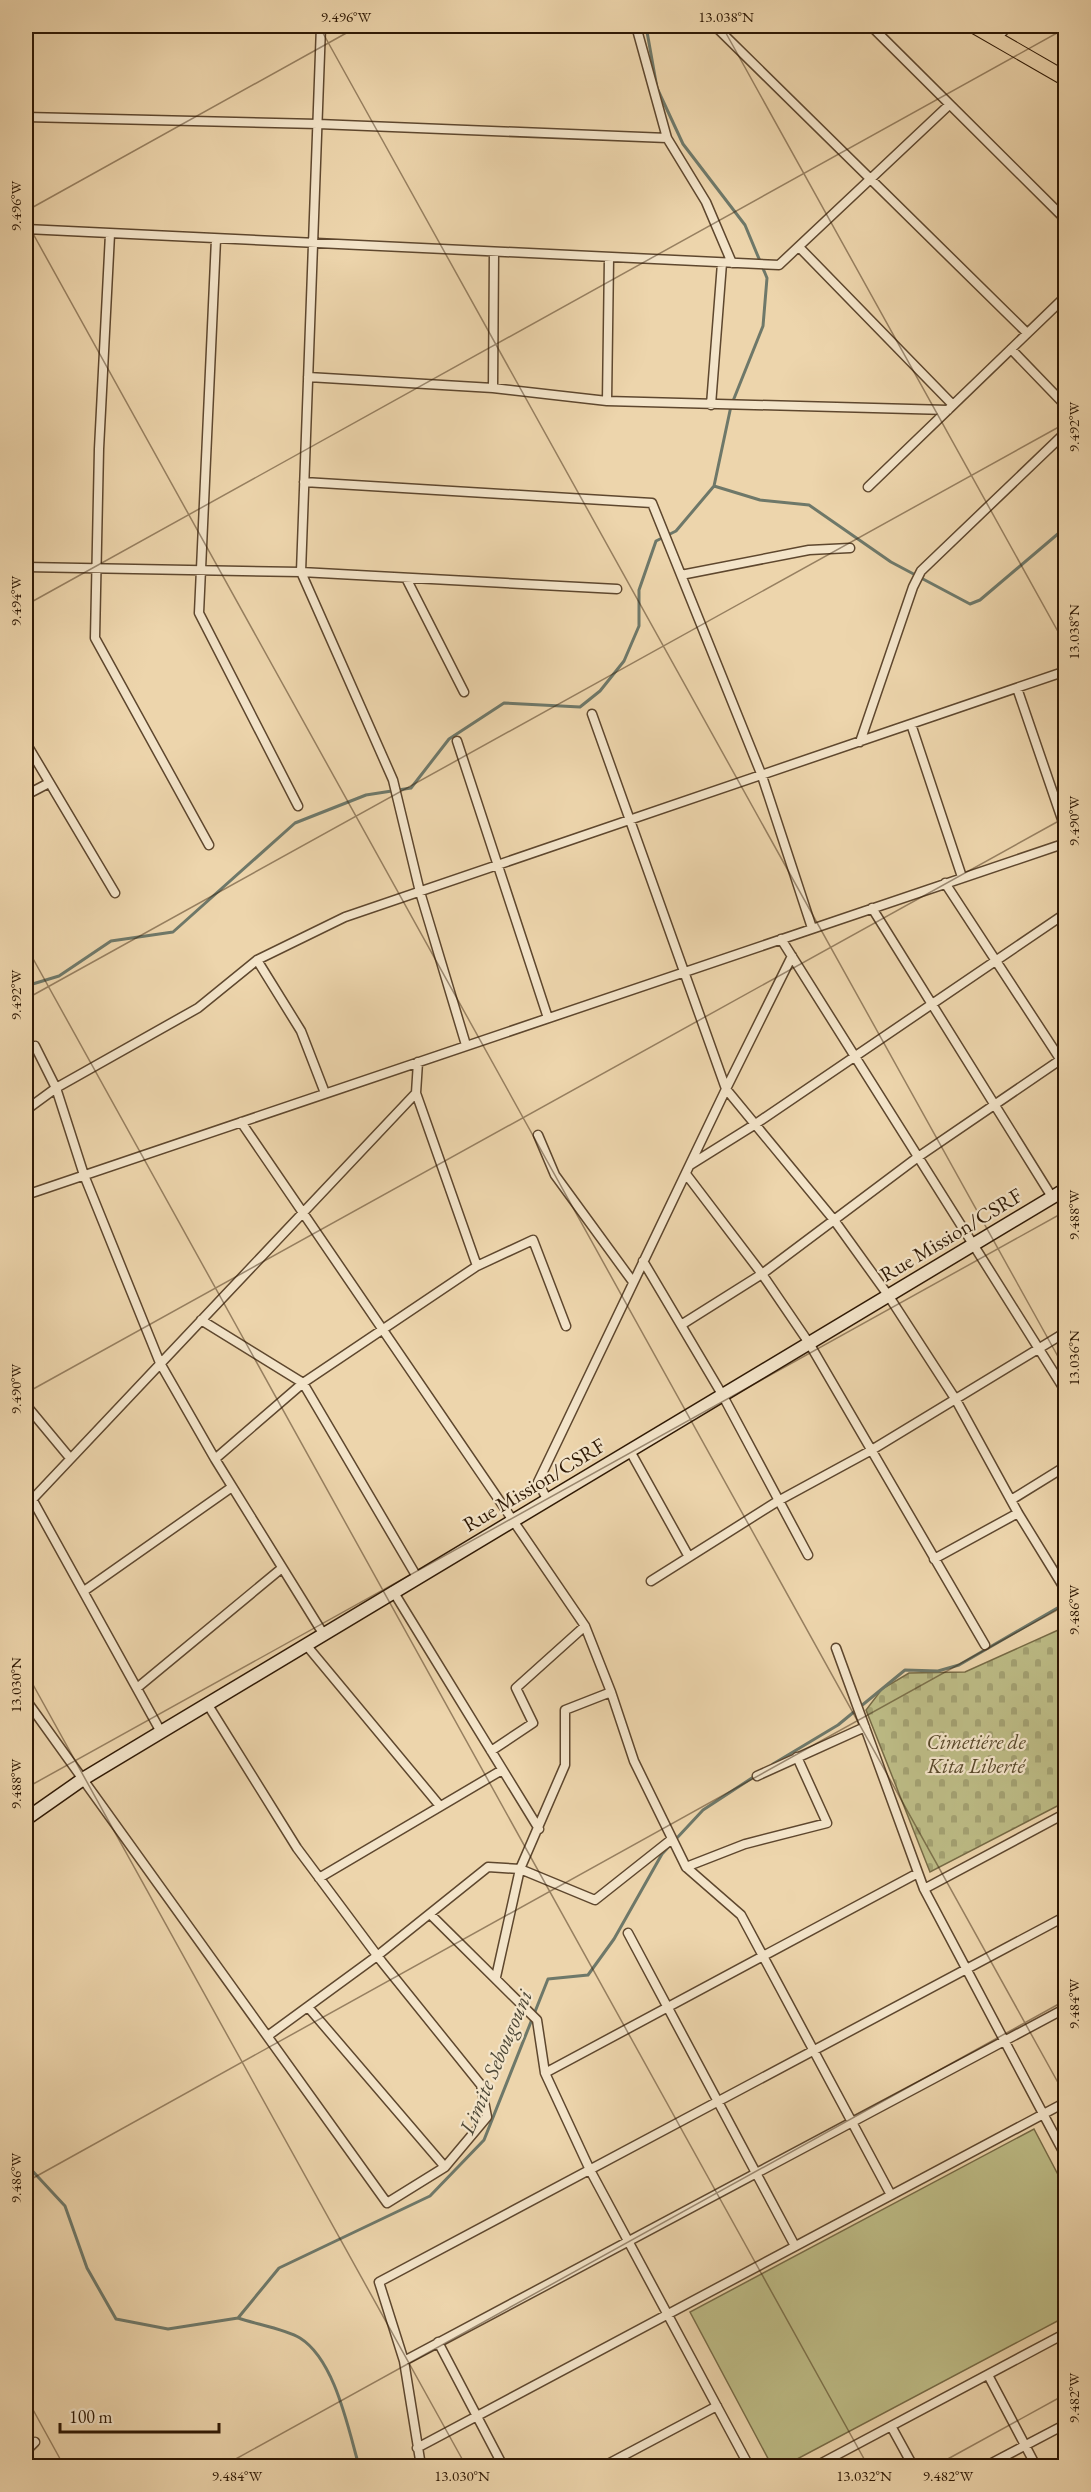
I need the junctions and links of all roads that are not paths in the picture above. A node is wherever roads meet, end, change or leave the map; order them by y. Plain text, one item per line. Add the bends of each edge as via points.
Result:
1 (321, 26) edge
2 (636, 26) edge
3 (715, 26) edge
4 (871, 26) edge
5 (974, 26) edge
6 (1008, 26) edge
7 (996, 39) junction
8 (1065, 79) edge
9 (949, 105) junction
10 (26, 117) edge
11 (318, 124) junction
12 (667, 138) junction
13 (871, 178) junction
14 (1065, 220) edge
15 (26, 230) edge
16 (110, 234) junction
17 (216, 239) junction
18 (313, 244) junction
19 (799, 247) junction
20 (494, 252) junction
21 (609, 258) junction
22 (722, 262) junction
23 (732, 263) junction
24 (1065, 296) edge
25 (1027, 333) junction
26 (1011, 349) junction
27 (308, 377) junction
28 (493, 387) junction
29 (607, 401) junction
30 (711, 405) junction
31 (1065, 406) edge
32 (951, 407) junction
33 (1065, 432) edge
34 (304, 482) junction
35 (868, 487) dead end
36 (850, 548) dead end
37 (26, 567) edge
38 (96, 568) junction
39 (201, 571) junction
40 (301, 572) junction
41 (681, 575) junction
42 (406, 578) junction
43 (617, 589) dead end
44 (1065, 671) edge
45 (1017, 688) junction
46 (464, 692) dead end
47 (592, 714) dead end
48 (911, 724) junction
49 (457, 741) dead end
50 (860, 742) junction
51 (26, 743) edge
52 (762, 776) junction
53 (49, 783) junction
54 (26, 795) edge
55 (298, 806) dead end
56 (630, 820) junction
57 (1065, 831) edge
58 (1065, 843) edge
59 (209, 845) dead end
60 (498, 866) junction
61 (962, 877) junction
62 (945, 883) junction
63 (420, 892) junction
64 (115, 893) dead end
65 (872, 908) junction
66 (1065, 913) edge
67 (812, 928) junction
68 (781, 939) junction
69 (792, 956) junction
70 (257, 960) junction
71 (996, 960) junction
72 (684, 972) junction
73 (931, 1003) junction
74 (548, 1018) junction
75 (466, 1045) junction
76 (26, 1050) edge
77 (854, 1055) junction
78 (1064, 1061) edge
79 (418, 1062) junction
80 (56, 1088) junction
81 (726, 1089) junction
82 (325, 1093) junction
83 (416, 1093) junction
84 (995, 1106) junction
85 (26, 1110) edge
86 (241, 1122) junction
87 (754, 1125) junction
88 (538, 1135) dead end
89 (918, 1157) junction
90 (688, 1170) junction
91 (84, 1175) junction
92 (1065, 1190) edge
93 (26, 1195) edge
94 (1052, 1197) junction
95 (302, 1213) junction
96 (834, 1220) junction
97 (973, 1244) junction
98 (643, 1261) junction
99 (477, 1266) junction
100 (762, 1274) junction
101 (633, 1282) junction
102 (888, 1295) junction
103 (201, 1320) junction
104 (681, 1325) junction
105 (566, 1326) dead end
106 (383, 1329) junction
107 (1065, 1332) edge
108 (809, 1343) junction
109 (1038, 1349) junction
110 (160, 1363) junction
111 (303, 1383) junction
112 (1065, 1392) edge
113 (723, 1396) junction
114 (956, 1400) junction
115 (26, 1405) edge
116 (630, 1451) junction
117 (870, 1451) junction
118 (70, 1458) junction
119 (215, 1459) junction
120 (1065, 1466) edge
121 (232, 1487) junction
122 (547, 1499) junction
123 (1011, 1500) junction
124 (778, 1501) junction
125 (29, 1502) edge
126 (1018, 1513) junction
127 (514, 1519) junction
128 (808, 1555) dead end
129 (689, 1557) junction
130 (934, 1559) junction
131 (282, 1568) junction
132 (417, 1577) junction
133 (651, 1581) dead end
134 (84, 1591) junction
135 (393, 1591) junction
136 (1065, 1591) edge
137 (585, 1626) junction
138 (324, 1635) junction
139 (985, 1645) dead end
140 (307, 1646) junction
141 (836, 1648) dead end
142 (137, 1688) junction
143 (611, 1692) junction
144 (26, 1700) edge
145 (208, 1705) junction
146 (865, 1727) junction
147 (161, 1732) junction
148 (491, 1750) junction
149 (797, 1757) junction
150 (502, 1770) junction
151 (757, 1776) dead end
152 (83, 1779) junction
153 (440, 1806) junction
154 (1065, 1813) edge
155 (26, 1819) edge
156 (539, 1829) junction
157 (672, 1839) junction
158 (686, 1866) junction
159 (520, 1869) junction
160 (918, 1873) junction
161 (319, 1878) junction
162 (924, 1889) junction
163 (430, 1914) junction
164 (1065, 1916) edge
165 (628, 1933) dead end
166 (377, 1956) junction
167 (763, 1956) junction
168 (966, 1969) junction
169 (496, 1977) junction
170 (308, 2007) junction
171 (667, 2007) junction
172 (1065, 2008) edge
173 (268, 2035) junction
174 (1004, 2040) junction
175 (813, 2050) junction
176 (545, 2073) junction
177 (718, 2102) junction
178 (1065, 2102) edge
179 (1043, 2114) junction
180 (852, 2122) junction
181 (1065, 2157) edge
182 (445, 2168) junction
183 (590, 2170) junction
184 (756, 2173) junction
185 (891, 2195) junction
186 (628, 2241) junction
187 (795, 2246) junction
188 (667, 2314) junction
189 (1065, 2333) edge
190 (438, 2342) junction
191 (404, 2361) junction
192 (987, 2375) junction
193 (717, 2406) junction
194 (477, 2416) junction
195 (1065, 2424) edge
196 (891, 2426) junction
197 (35, 2442) dead end
198 (1025, 2446) junction
199 (417, 2448) junction
200 (26, 2451) edge
201 (420, 2466) edge
202 (503, 2466) edge
203 (604, 2466) edge
204 (749, 2466) edge
205 (816, 2466) edge
206 (913, 2466) edge
207 (987, 2466) edge
208 (1036, 2466) edge

1 - 11 street
2 - 12 street
3 - 13 street
4 - 9 street
5 - 7 main road
6 - 7 street
7 - 8 main road
9 - 13 street
9 - 14 street
10 - 11 street
11 - 12 street
11 - 18 street
12 - 23 street via 706,202
13 - 19 street
13 - 25 street
15 - 16 street
16 - 17 street
16 - 38 street
17 - 18 street
17 - 39 street
18 - 20 street
18 - 27 street
19 - 23 street via 779,265
19 - 32 street
20 - 21 street
20 - 28 street
21 - 22 street
21 - 29 street
22 - 23 street
22 - 30 street
24 - 25 street
25 - 26 street
26 - 31 street
26 - 32 street
27 - 28 street
27 - 34 street
28 - 29 street
29 - 30 street
30 - 32 street
32 - 35 street
33 - 50 street via 921,571
34 - 40 street
34 - 41 street via 652,503
36 - 41 street via 809,550
37 - 38 street
38 - 39 street
38 - 59 street via 95,638
39 - 40 street
39 - 55 street via 199,612
40 - 42 street
40 - 63 street via 393,780
41 - 52 street
42 - 43 street
42 - 46 street
44 - 45 street
45 - 48 street
45 - 57 street
47 - 56 street
48 - 50 street
48 - 61 street
49 - 60 street
50 - 52 street
51 - 53 street
52 - 56 street
52 - 67 street
53 - 54 street
53 - 64 street
56 - 60 street
56 - 72 street
58 - 61 street
60 - 63 street
60 - 74 street
61 - 62 street
62 - 65 street
62 - 71 street
63 - 70 street via 345,917
63 - 75 street
65 - 67 street
65 - 73 street
66 - 71 street
67 - 68 street
68 - 69 street
68 - 72 street
69 - 77 street
69 - 81 street
70 - 80 street via 198,1008
70 - 82 street via 301,1031
71 - 73 street
71 - 78 street
72 - 74 street
72 - 81 street
73 - 77 street
73 - 84 street
74 - 75 street
75 - 79 street
76 - 80 street via 35,1046
77 - 87 street
77 - 89 street
78 - 84 street
79 - 82 street
79 - 83 street
80 - 85 street
80 - 91 street
81 - 87 street
81 - 90 street
82 - 86 street
83 - 95 street
83 - 99 street
84 - 89 street
84 - 94 street
86 - 91 street
86 - 95 street
87 - 90 street
87 - 96 street
88 - 101 street via 555,1175
89 - 96 street
89 - 97 street
90 - 98 street
90 - 100 street
91 - 93 street
91 - 110 street
92 - 94 main road, Rue Mission/CSRF
94 - 97 main road, Rue Mission/CSRF
95 - 103 street
95 - 106 street
96 - 100 street
96 - 102 street
97 - 102 main road, Rue Mission/CSRF
97 - 109 street
98 - 101 street
98 - 104 street
99 - 105 street via 533,1240
99 - 106 street
100 - 104 street
100 - 108 street
101 - 122 street via 538,1482
102 - 108 main road, Rue Mission/CSRF
102 - 114 street
103 - 110 street
103 - 111 street
104 - 113 street
106 - 111 street
106 - 127 street
107 - 109 street
108 - 113 main road, Rue Mission/CSRF
108 - 117 street
109 - 112 street
109 - 114 street
110 - 118 street
110 - 119 street
111 - 119 street
111 - 132 street
113 - 116 main road, Rue Mission/CSRF
113 - 124 street
114 - 117 street
114 - 123 street
115 - 118 street
116 - 122 main road, Rue Mission/CSRF
116 - 129 street
117 - 124 street
117 - 130 street
118 - 125 street
119 - 121 street
120 - 123 street
121 - 131 street
121 - 134 street
122 - 127 main road, Rue Mission/CSRF
123 - 126 street
124 - 128 street
124 - 129 street
125 - 134 street
126 - 130 street
126 - 136 street
127 - 132 main road, Rue Mission/CSRF
127 - 137 street
129 - 133 street
130 - 139 street
131 - 138 street
131 - 142 street
132 - 135 main road, Rue Mission/CSRF
134 - 142 street
135 - 138 main road, Rue Mission/CSRF
135 - 148 street
137 - 143 street
137 - 148 street via 516,1688 533,1723
138 - 140 main road, Rue Mission/CSRF
140 - 145 main road, Rue Mission/CSRF
140 - 153 street
141 - 146 street
142 - 147 street
143 - 156 street via 565,1710 565,1765
143 - 157 street via 634,1761
144 - 152 street
145 - 147 main road, Rue Mission/CSRF
145 - 161 street
146 - 149 street
146 - 160 street
147 - 152 main road, Rue Mission/CSRF
148 - 150 street
149 - 151 street
149 - 158 street via 827,1823 745,1844
150 - 153 street
150 - 156 street
152 - 155 main road, Rue Mission/CSRF
152 - 173 street
153 - 161 street
154 - 162 street
156 - 159 street
157 - 158 street
157 - 159 street via 594,1900
158 - 167 street via 741,1915
159 - 163 street via 489,1867
159 - 169 street
160 - 162 street
160 - 167 street
161 - 166 street
162 - 168 street
163 - 166 street
163 - 169 street
164 - 168 street
165 - 171 street
166 - 170 street
166 - 182 street via 481,2085 487,2117
167 - 171 street
167 - 175 street
168 - 174 street
168 - 175 street
169 - 176 street via 537,2020
170 - 173 street
170 - 182 street
171 - 176 street
171 - 177 street
172 - 174 street
173 - 182 street via 387,2203
174 - 179 street
174 - 180 street
175 - 177 street
175 - 180 street
176 - 183 street
177 - 183 street
177 - 184 street
178 - 179 street
179 - 181 street
179 - 185 street
180 - 184 street
180 - 185 street
183 - 186 street
183 - 191 street via 380,2282
184 - 186 street
184 - 187 street
185 - 187 street
186 - 188 street
186 - 190 street
187 - 188 street
188 - 193 street
188 - 194 street
189 - 192 street
190 - 191 street
190 - 194 street
191 - 199 street
192 - 196 street
192 - 198 street
193 - 203 street
193 - 204 street
194 - 199 street
194 - 202 street
195 - 198 street
196 - 205 street
196 - 206 street
197 - 200 street
198 - 207 street
198 - 208 street
199 - 201 street

